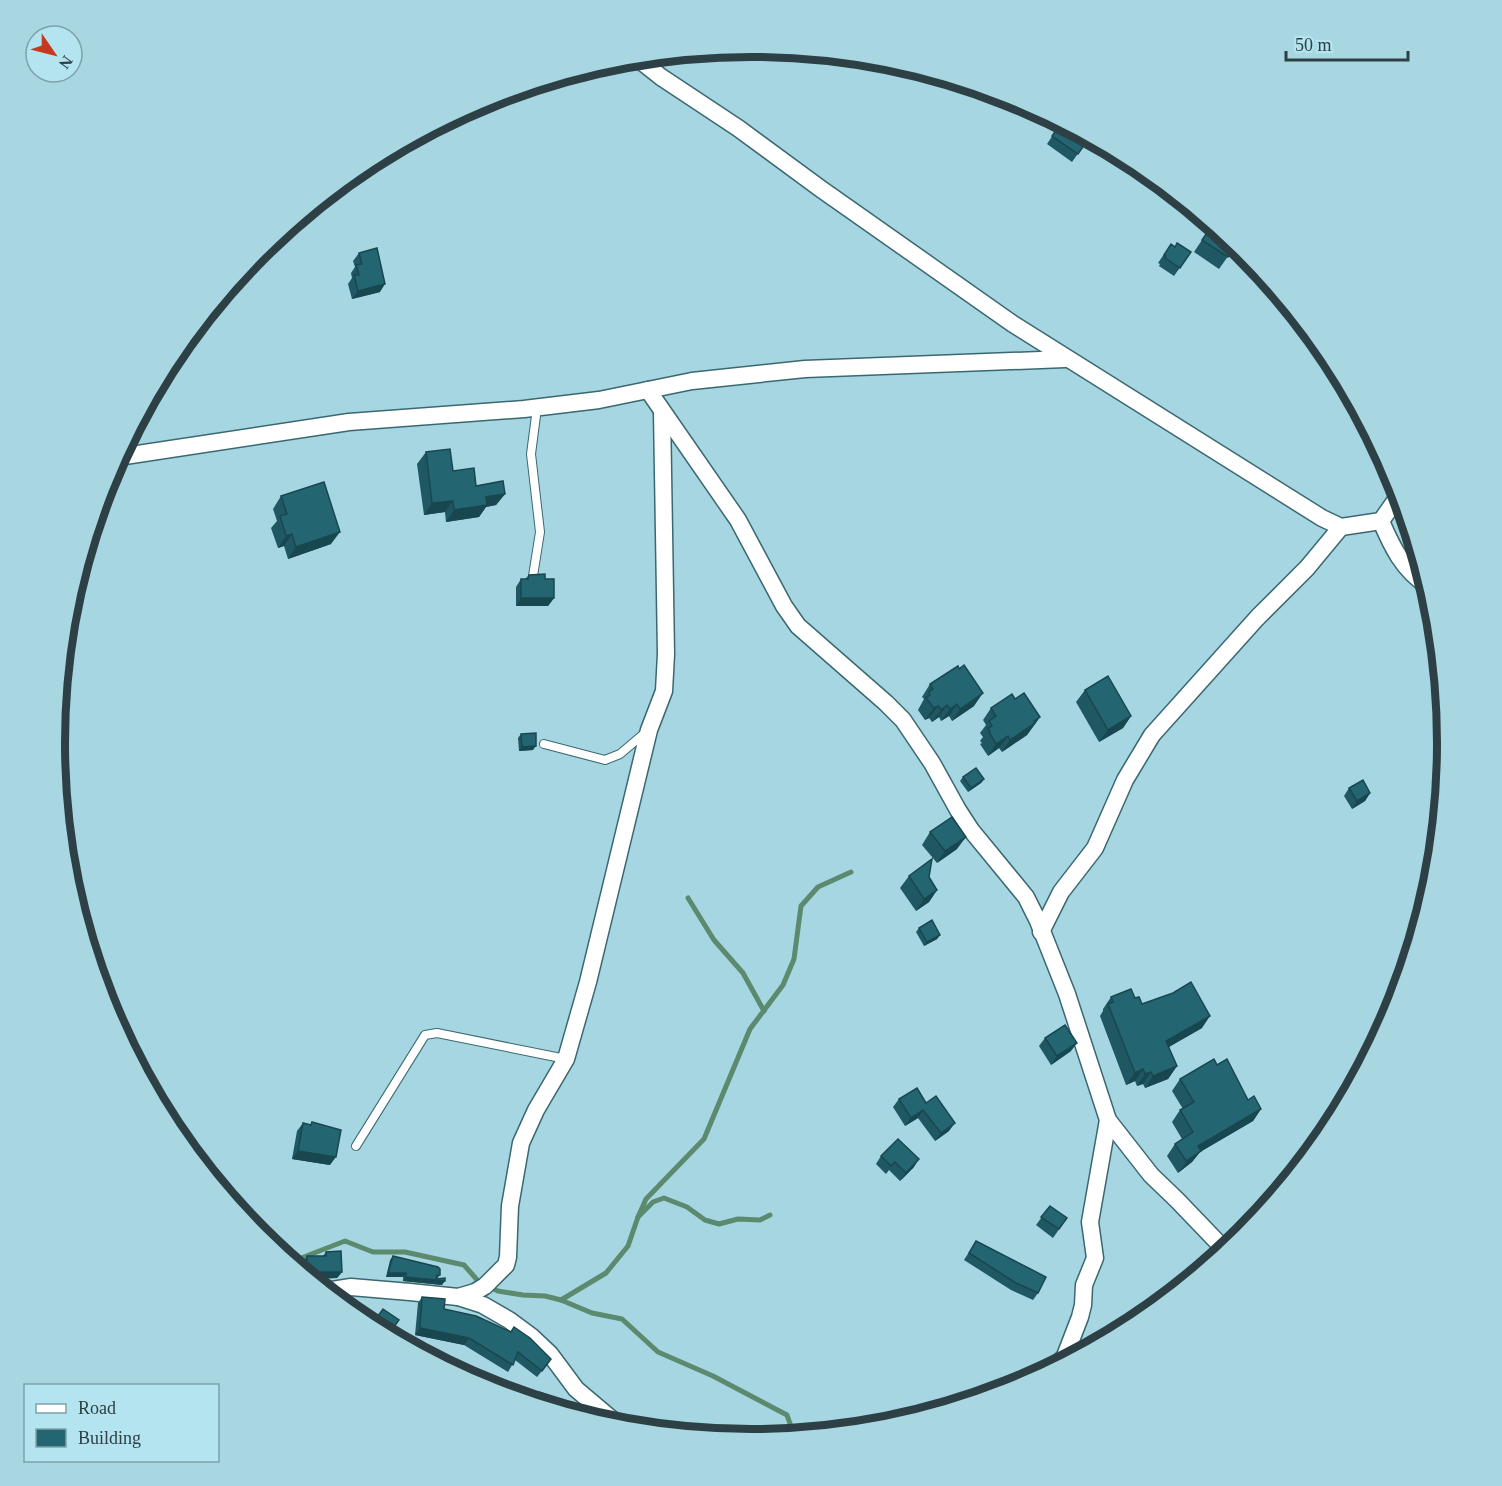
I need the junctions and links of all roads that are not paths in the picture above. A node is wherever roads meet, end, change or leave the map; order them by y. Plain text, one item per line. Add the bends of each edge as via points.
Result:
1 (646, 65) edge
2 (1065, 359) junction
3 (648, 390) junction
4 (537, 408) junction
5 (662, 411) junction
6 (129, 455) edge
7 (1394, 503) edge
8 (1381, 521) junction
9 (1341, 527) junction
10 (533, 576) edge
11 (1417, 578) edge
12 (649, 730) junction
13 (544, 744) dead end
14 (1041, 932) junction
15 (566, 1059) junction
16 (1108, 1120) junction
17 (356, 1146) dead end
18 (1219, 1244) edge
19 (336, 1289) edge
20 (458, 1297) junction
21 (1067, 1351) edge
22 (605, 1413) edge

1 - 2 street
2 - 3 street via 812,368 692,381
2 - 9 street
3 - 4 street
3 - 5 street
4 - 6 street via 349,422
4 - 10 lane via 531,454 540,532
5 - 12 street via 666,654 664,691
5 - 14 street via 738,520 798,626 903,720 971,830 1026,897
7 - 8 street
8 - 9 street
8 - 11 street via 1393,550
9 - 14 street via 1152,735 1125,780 1095,848 1061,892
12 - 13 lane via 620,754 605,760
12 - 15 street
14 - 16 street via 1067,994
15 - 17 lane via 437,1033 425,1035
15 - 20 street via 522,1143 510,1206 506,1265 484,1286
16 - 18 street via 1151,1175
16 - 21 street via 1090,1222 1095,1258
19 - 20 street via 351,1287
20 - 22 street via 483,1305 532,1337 576,1389

